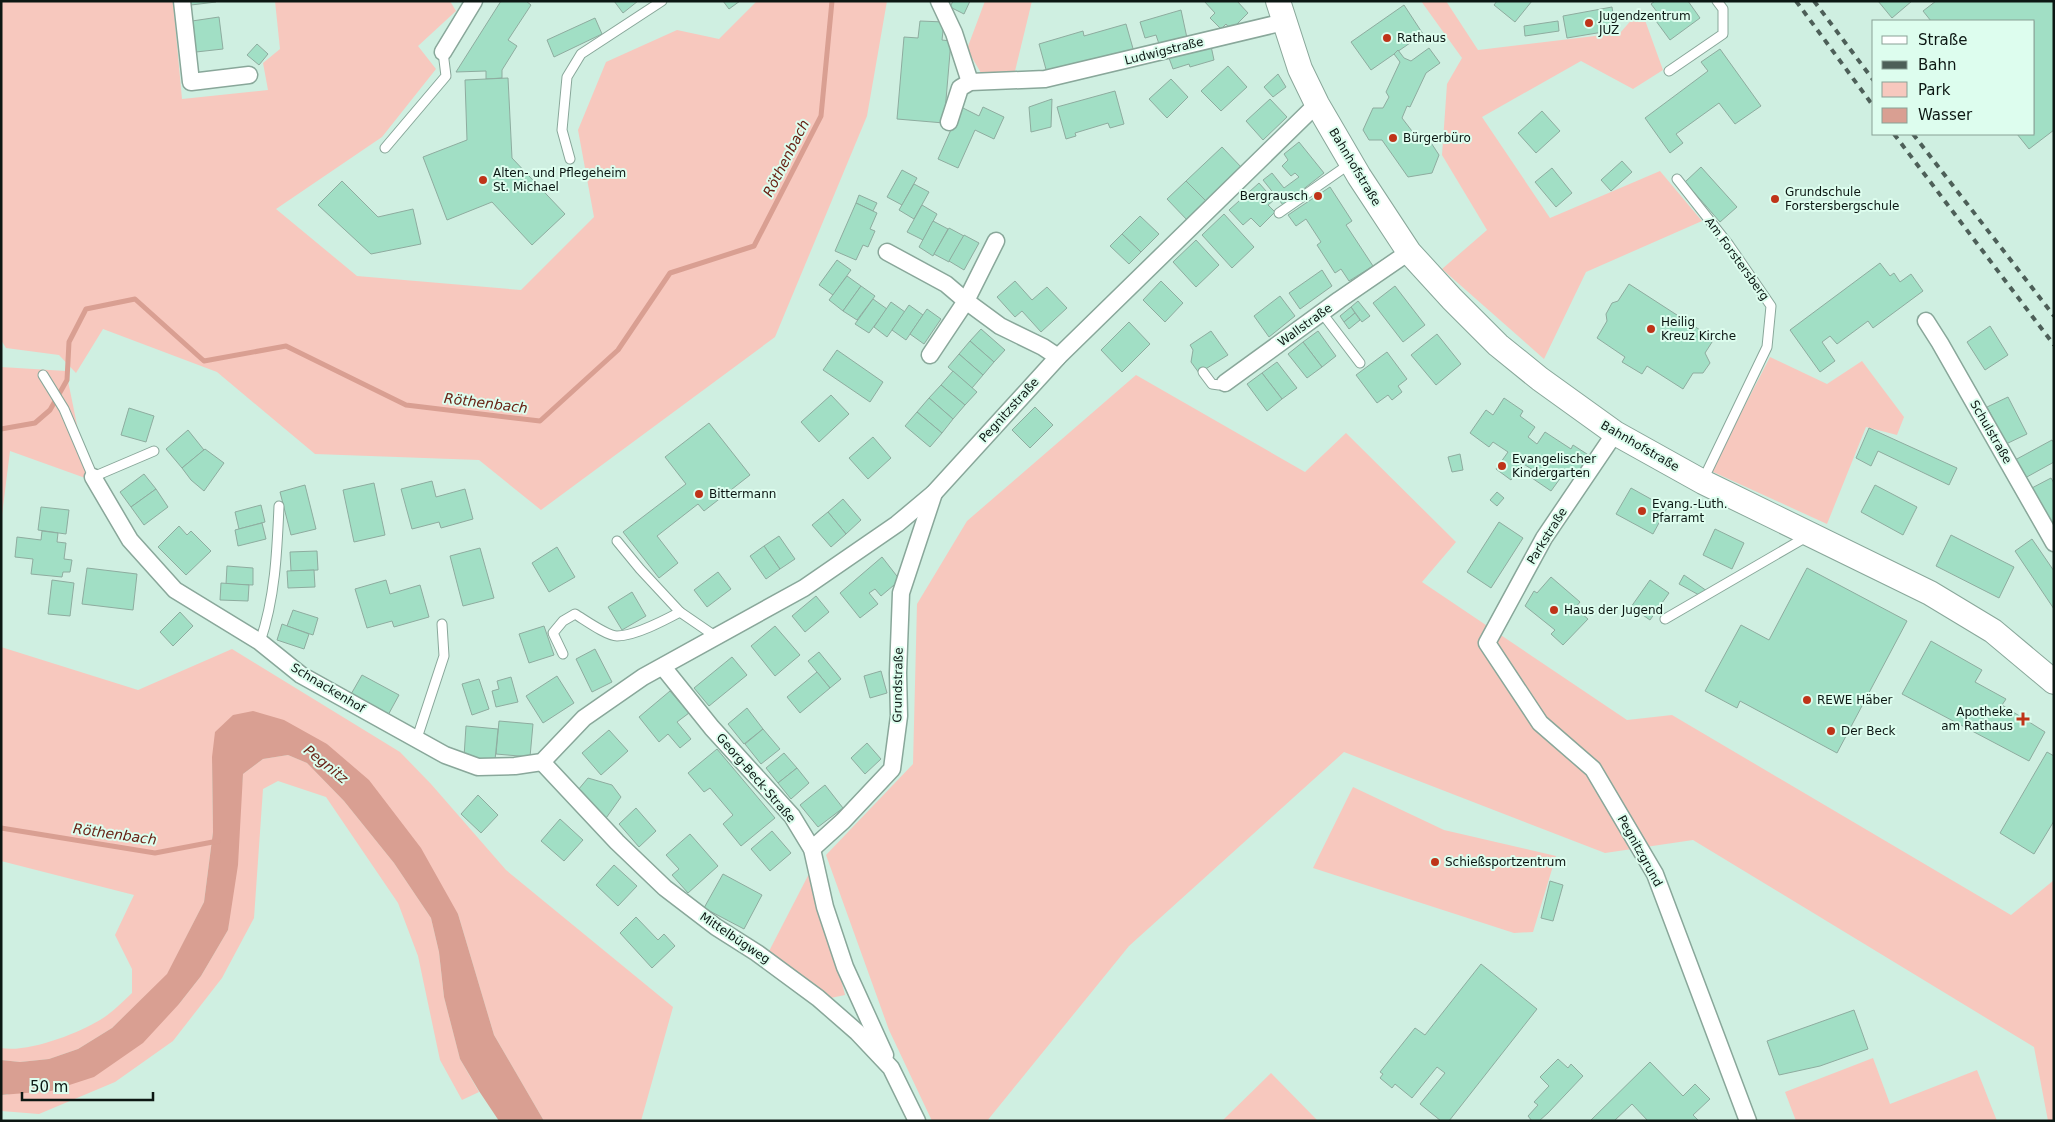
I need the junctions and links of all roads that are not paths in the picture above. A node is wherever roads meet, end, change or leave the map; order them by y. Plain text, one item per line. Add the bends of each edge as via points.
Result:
1 (182, 1) edge
2 (474, 1) edge
3 (662, 1) edge
4 (939, 1) edge
5 (1717, 1) edge
6 (1281, 12) edge
7 (443, 52) joint
8 (1669, 71) dead end
9 (249, 75) dead end
10 (970, 82) junction
11 (1317, 104) junction
12 (949, 122) dead end
13 (385, 148) dead end
14 (570, 159) dead end
15 (1351, 163) junction
16 (1677, 179) dead end
17 (1279, 213) dead end
18 (996, 240) dead end
19 (887, 252) dead end
20 (1409, 252) junction
21 (966, 302) junction
22 (1322, 312) junction
23 (1926, 322) dead end
24 (930, 355) dead end
25 (1058, 357) junction
26 (1360, 363) dead end
27 (1203, 372) dead end
28 (43, 375) dead end
29 (1225, 383) joint
30 (1616, 433) junction
31 (154, 451) dead end
32 (93, 477) junction
33 (1703, 482) junction
34 (934, 493) junction
35 (278, 506) dead end
36 (1811, 535) junction
37 (617, 541) dead end
38 (2054, 543) edge
39 (680, 612) junction
40 (1665, 619) dead end
41 (442, 624) dead end
42 (715, 636) junction
43 (260, 642) junction
44 (1486, 643) joint
45 (563, 654) dead end
46 (663, 667) junction
47 (2052, 678) edge
48 (417, 738) junction
49 (542, 762) junction
50 (812, 849) junction
51 (891, 1068) junction
52 (917, 1121) edge
53 (1748, 1121) edge

1 - 9 street via 190,82
2 - 7 street
3 - 14 lane via 581,54 567,76 562,130
4 - 10 street
5 - 8 lane via 1722,8 1723,34
6 - 10 street, Ludwigstraße via 1044,79
6 - 11 main road, Bahnhofstraße via 1300,69
7 - 13 lane via 446,76
10 - 12 street via 960,88
11 - 15 main road, Bahnhofstraße
11 - 25 street, Pegnitzstraße
15 - 17 lane
15 - 20 main road, Bahnhofstraße
16 - 33 lane, Am Forstersberg via 1729,245 1771,306 1767,347
18 - 21 street
19 - 21 street via 946,284
20 - 22 street, Wallstraße
20 - 30 main road, Bahnhofstraße via 1498,345
21 - 24 street
21 - 25 street via 1000,326
22 - 26 lane
22 - 29 street, Wallstraße
23 - 38 street, Schulstraße
25 - 34 street, Pegnitzstraße
27 - 29 lane, Wallstraße via 1212,384
28 - 32 lane via 64,409
30 - 33 main road, Bahnhofstraße
30 - 44 street, Parkstraße via 1544,538
31 - 32 lane
32 - 43 street, Schnackenhof via 130,540 175,590
33 - 36 main road, Bahnhofstraße
34 - 42 street, Pegnitzstraße via 844,562 804,588
34 - 50 street, Grundstraße via 901,593 899,716 892,769 844,821
35 - 43 lane via 277,556 269,615
36 - 40 lane
36 - 47 main road, Bahnhofstraße via 1930,593 1993,631
37 - 39 lane
39 - 42 lane
39 - 45 lane via 655,626 616,636 576,614 562,621 553,633
41 - 48 lane via 444,656
42 - 46 street, Pegnitzstraße
43 - 48 street, Schnackenhof via 301,675
44 - 53 street, Pegnitzgrund via 1540,723 1593,769 1655,874
46 - 49 street via 584,718
46 - 50 street, Georg-Beck-Straße via 712,728 792,816
48 - 49 street, Schnackenhof via 445,755 478,767
49 - 51 street, Mittelbügweg via 665,888 818,998
50 - 51 street, Georg-Beck-Straße via 825,907 846,968
51 - 52 street, Mittelbügweg

